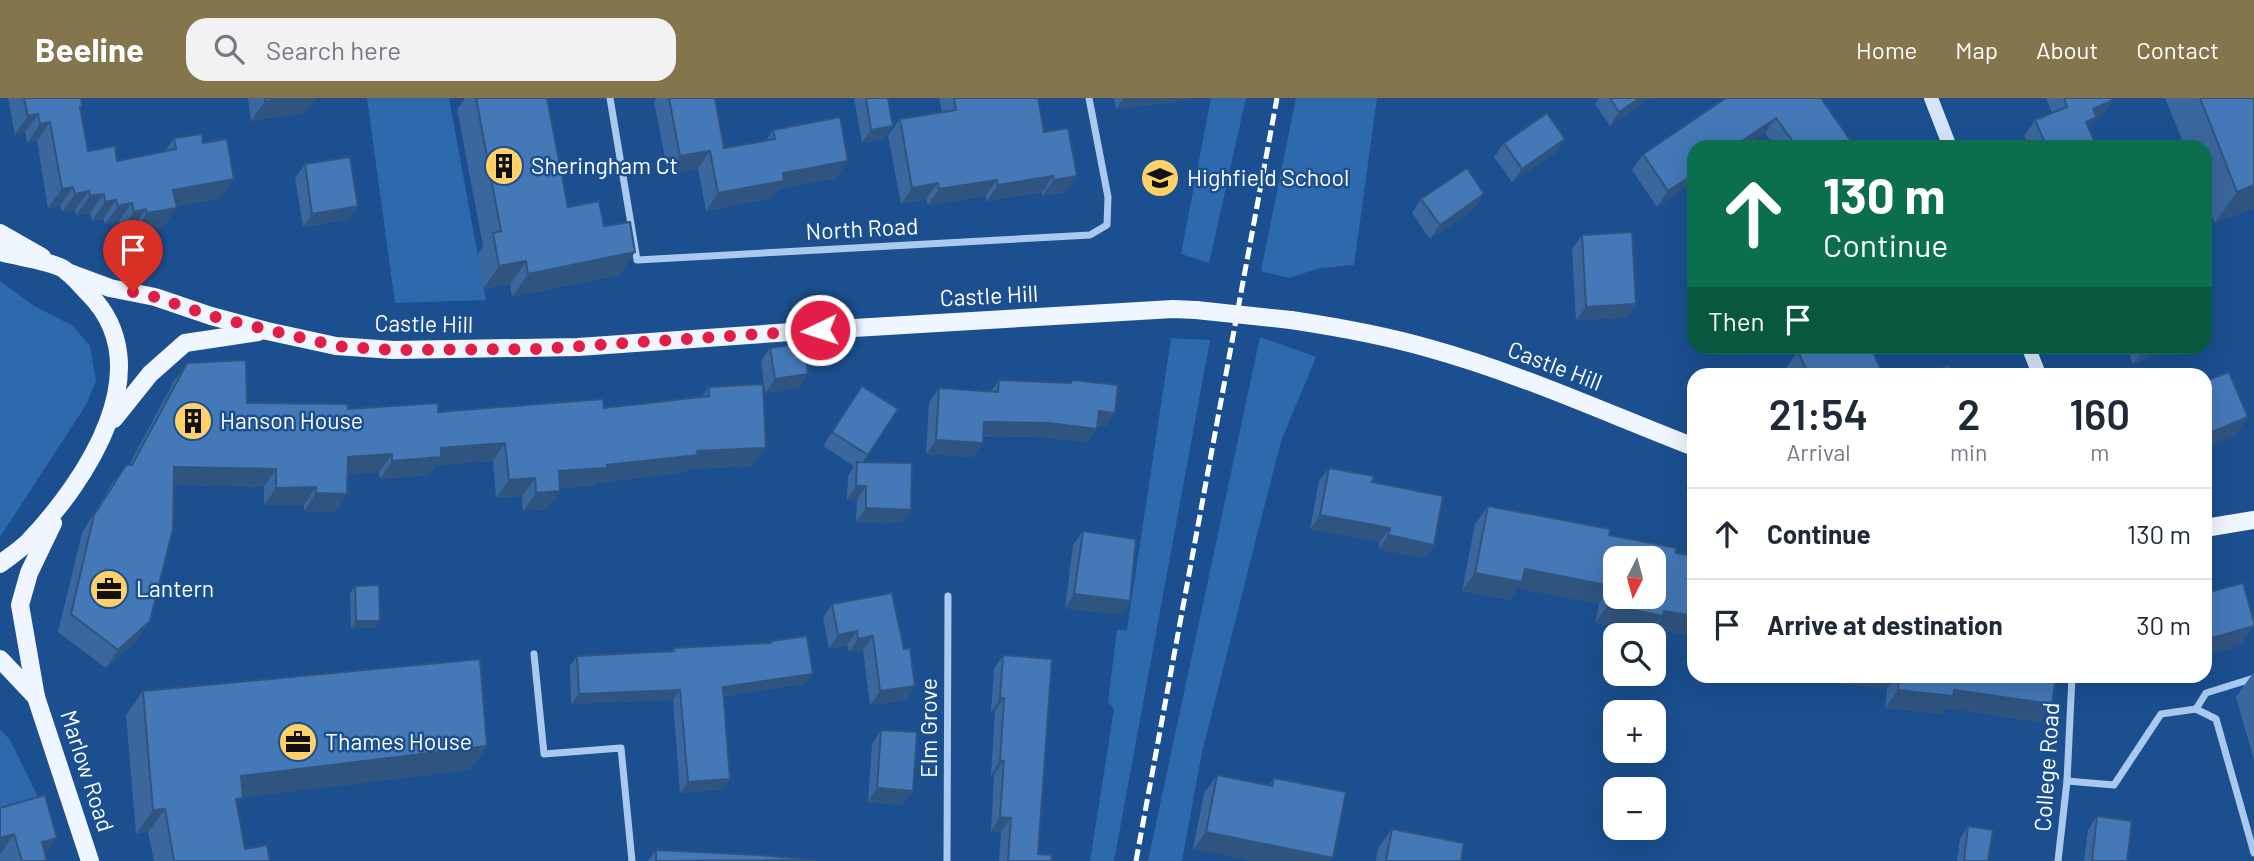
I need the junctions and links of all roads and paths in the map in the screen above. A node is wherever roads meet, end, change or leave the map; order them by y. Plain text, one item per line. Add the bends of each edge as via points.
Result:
1 (610, 98) edge
2 (1088, 98) edge
3 (1931, 98) edge
4 (1947, 140) edge
5 (0, 233) edge
6 (0, 252) edge
7 (63, 269) junction
8 (267, 331) junction
9 (105, 430) junction
10 (1687, 444) edge
11 (66, 498) junction
12 (2254, 520) edge
13 (2212, 527) edge
14 (0, 564) edge
15 (948, 596) dead end
16 (534, 654) dead end
17 (0, 659) edge
18 (2254, 678) edge
19 (2072, 683) edge
20 (36, 697) junction
21 (2196, 709) junction
22 (2067, 781) junction
23 (2254, 853) edge
24 (90, 861) edge
25 (632, 861) edge
26 (947, 861) edge
27 (2058, 861) edge

1 - 2 street, North Road via 637,260 1090,235 1107,225 1108,197
3 - 4 street
5 - 7 main road
6 - 7 main road
7 - 8 main road, Castle Hill via 110,288
7 - 9 main road via 100,305 117,336 120,372
8 - 9 main road via 185,343 150,374
8 - 10 main road, Castle Hill, bridge via 336,346 393,350 538,349 1196,310 1366,332 1429,348 1496,369
9 - 11 main road
11 - 14 main road via 27,542
11 - 20 main road, Marlow Road via 29,572 20,605
12 - 13 main road
15 - 26 street, Elm Grove
16 - 25 street via 544,754 621,748
17 - 20 main road, Marlow Road
18 - 21 street via 2206,693
19 - 22 street, College Road
20 - 24 main road, Marlow Road
21 - 22 street via 2161,715 2114,785
21 - 23 street via 2216,719
22 - 27 street, College Road

